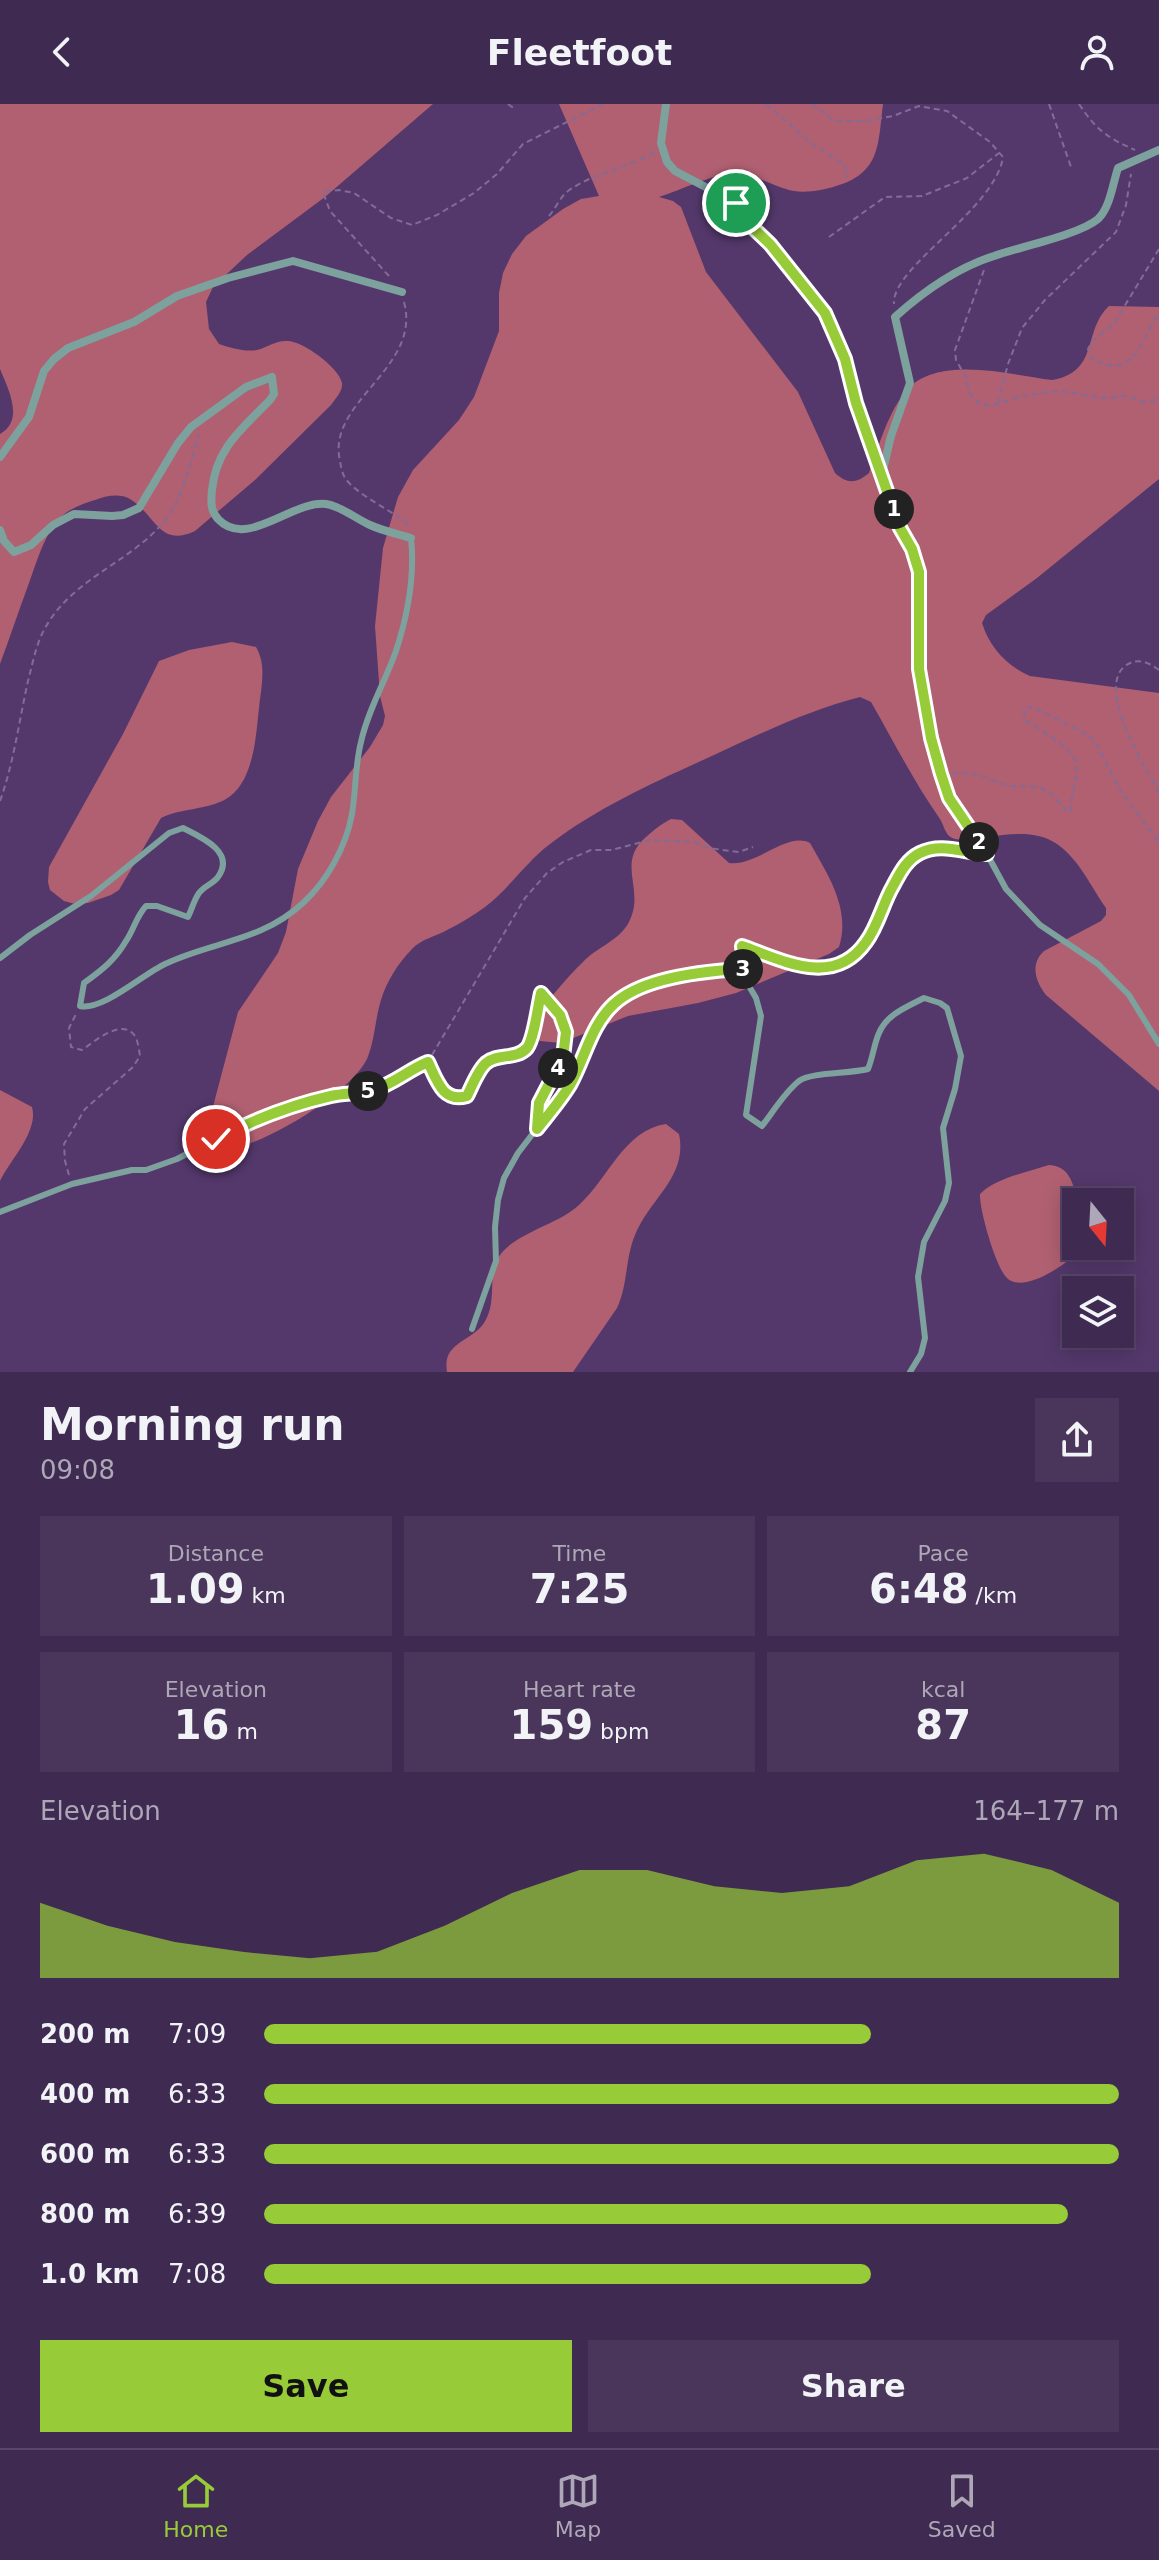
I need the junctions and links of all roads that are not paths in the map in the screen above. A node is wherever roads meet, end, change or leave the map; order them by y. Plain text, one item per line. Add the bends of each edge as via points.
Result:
1 (666, 104) edge
2 (1159, 150) edge
3 (402, 292) road end
4 (0, 457) edge
5 (882, 474) junction
6 (889, 492) joint
7 (0, 530) edge
8 (411, 538) joint
9 (987, 854) junction
10 (0, 958) edge
11 (743, 969) junction
12 (1159, 1044) edge
13 (537, 1129) junction
14 (0, 1212) edge
15 (472, 1329) dead end
16 (910, 1372) edge

1 - 5 street via 662,147 667,162 736,203 825,313
2 - 5 street via 1118,168 1097,220 958,270 895,317 910,383
3 - 4 street via 293,261 177,296 54,359 44,371 29,417
5 - 6 street
6 - 9 lane via 919,572 919,669 931,738 949,798
7 - 8 street via 14,552 74,514 123,515 139,508 191,427 246,387 272,377 274,394 225,448 214,469 212,512 223,524 244,530 293,510 329,504
8 - 10 lane via 414,562 397,647 360,742 348,832 330,871 304,902 259,933 166,963 101,1004 80,1006 84,983 109,965 146,906 188,917 200,891 221,873 219,850 183,828 169,833 102,888
9 - 11 lane via 934,848 905,863 868,940 849,961 826,969 795,965 742,946
9 - 12 lane via 1006,889 1040,925 1098,964 1129,995
11 - 13 lane via 681,975 614,1003 598,1023 570,1085
11 - 16 lane via 761,1016 746,1115 762,1126 801,1079 868,1069 878,1035 896,1013 924,998 947,1008 961,1056 943,1128 949,1183 924,1242 918,1277 925,1338
13 - 14 lane via 539,1103 563,1057 566,1032 560,1015 541,993 529,1046 485,1064 467,1096 448,1096 428,1062 371,1091 332,1096 244,1124 146,1170 72,1184
13 - 15 lane via 504,1178 496,1261

